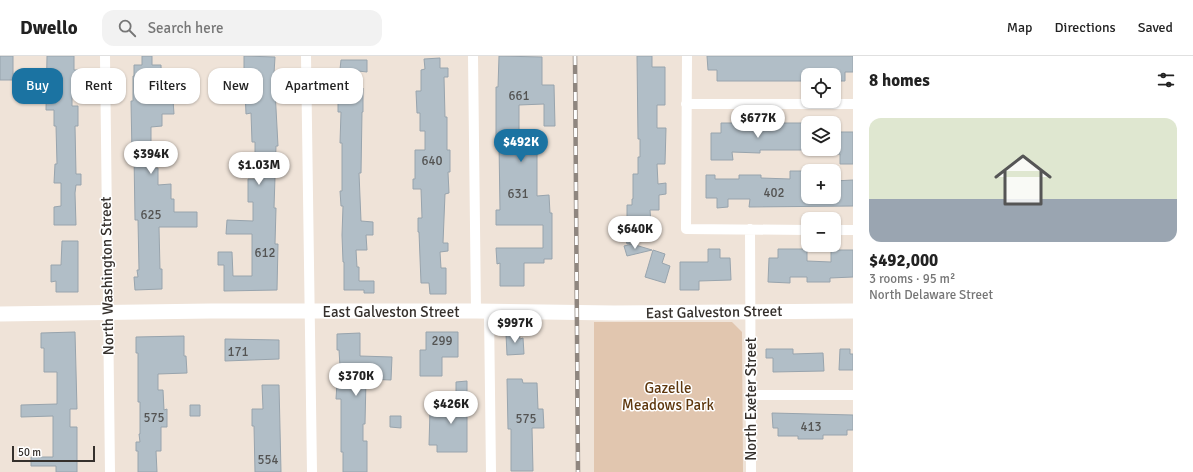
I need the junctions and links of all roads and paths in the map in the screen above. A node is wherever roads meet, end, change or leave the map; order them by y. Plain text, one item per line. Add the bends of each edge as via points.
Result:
1 (105, 56) edge
2 (306, 56) edge
3 (473, 56) edge
4 (687, 56) edge
5 (686, 104) junction
6 (853, 104) edge
7 (750, 229) junction
8 (801, 230) edge
9 (841, 230) edge
10 (853, 230) edge
11 (750, 311) junction
12 (853, 311) edge
13 (310, 312) junction
14 (482, 312) junction
15 (108, 313) junction
16 (0, 314) edge
17 (751, 395) junction
18 (853, 395) edge
19 (110, 472) edge
20 (312, 472) edge
21 (491, 472) edge
22 (751, 472) edge

1 - 15 street, North Washington Street
2 - 13 street
3 - 14 street
4 - 5 street
5 - 6 street
5 - 7 street via 686,229
7 - 8 street
7 - 11 street, North Exeter Street
9 - 10 street
11 - 12 street, East Galveston Street
11 - 14 street, East Galveston Street
11 - 17 street, North Exeter Street
13 - 14 street, East Galveston Street
13 - 15 street, East Galveston Street
13 - 20 street
14 - 21 street
15 - 16 street, East Galveston Street
15 - 19 street, North Washington Street
17 - 18 street
17 - 22 street, North Exeter Street

